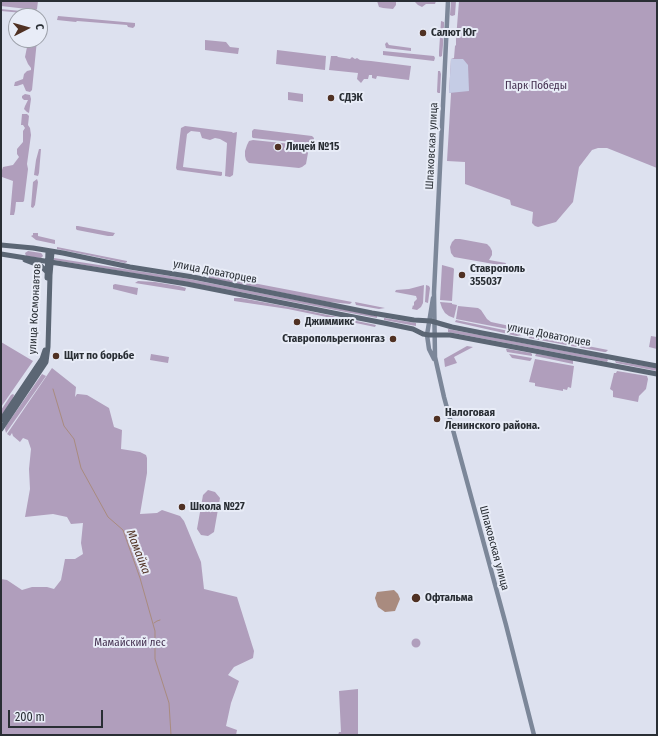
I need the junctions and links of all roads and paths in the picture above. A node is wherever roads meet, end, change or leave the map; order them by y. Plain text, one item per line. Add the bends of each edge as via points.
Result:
1 (448, 1) edge
2 (1, 245) edge
3 (50, 251) junction
4 (1, 254) edge
5 (20, 258) junction
6 (49, 260) junction
7 (59, 264) junction
8 (49, 272) junction
9 (434, 292) junction
10 (425, 334) junction
11 (437, 366) junction
12 (657, 366) edge
13 (657, 374) edge
14 (1, 420) edge
15 (1, 429) edge
16 (534, 735) edge

1 - 9 main road, Шпаковская улица
2 - 3 main road, улица Доваторцев
3 - 6 main road
3 - 12 main road, улица Доваторцев via 379,314 425,320
4 - 5 main road, улица Доваторцев
5 - 6 main road, улица Доваторцев
5 - 8 main road
6 - 7 main road, улица Доваторцев
6 - 8 main road
7 - 8 main road
7 - 10 main road, улица Доваторцев via 218,290 391,324
8 - 14 main road, улица Космонавтов via 45,348 42,359
8 - 15 main road, улица Космонавтов via 46,362
9 - 10 main road, Шпаковская улица
9 - 11 main road, Шпаковская улица
10 - 11 main road, Шпаковская улица
10 - 13 main road, улица Доваторцев via 450,335
11 - 16 main road, Шпаковская улица

